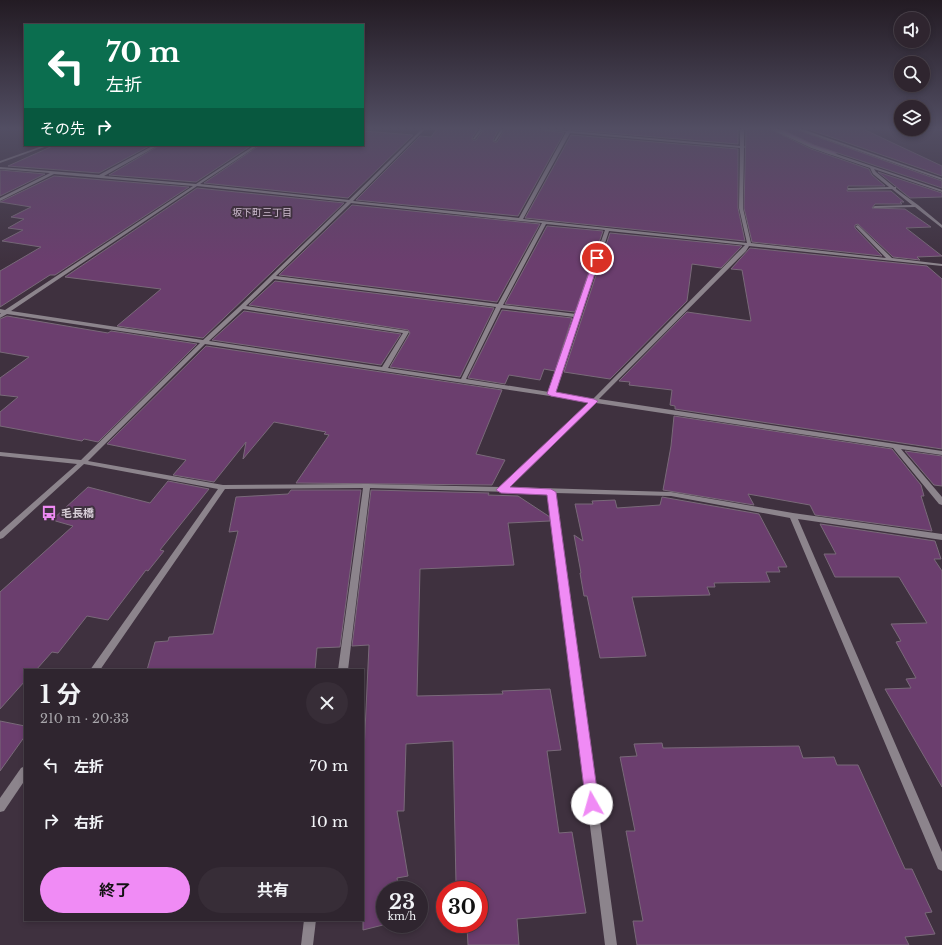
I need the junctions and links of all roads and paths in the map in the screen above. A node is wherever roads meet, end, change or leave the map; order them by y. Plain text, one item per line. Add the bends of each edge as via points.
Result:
1 (52, 173) edge
2 (53, 173) edge
3 (106, 173) edge
4 (213, 173) edge
5 (380, 173) edge
6 (546, 173) edge
7 (742, 173) edge
8 (874, 173) edge
9 (887, 173) edge
10 (925, 173) edge
11 (99, 177) junction
12 (942, 179) edge
13 (195, 185) junction
14 (895, 188) junction
15 (849, 189) dead end
16 (942, 191) edge
17 (0, 200) edge
18 (351, 202) junction
19 (917, 206) junction
20 (875, 207) dead end
21 (520, 220) junction
22 (544, 223) junction
23 (858, 226) dead end
24 (942, 227) edge
25 (607, 230) junction
26 (749, 243) junction
27 (890, 259) junction
28 (942, 265) edge
29 (273, 277) junction
30 (500, 305) junction
31 (242, 307) junction
32 (3, 312) edge
33 (0, 316) edge
34 (576, 316) junction
35 (204, 342) junction
36 (384, 368) junction
37 (463, 380) junction
38 (551, 394) junction
39 (594, 401) junction
40 (895, 446) junction
41 (942, 453) edge
42 (0, 454) edge
43 (83, 462) junction
44 (368, 486) junction
45 (223, 487) junction
46 (501, 490) junction
47 (551, 492) junction
48 (942, 502) edge
49 (793, 516) junction
50 (0, 536) edge
51 (942, 537) edge
52 (96, 669) edge
53 (343, 669) edge
54 (24, 772) edge
55 (0, 807) edge
56 (942, 865) edge
57 (310, 921) edge
58 (307, 945) edge
59 (611, 945) edge

1 - 17 street
2 - 11 street
3 - 11 street
4 - 13 street
5 - 18 street
6 - 21 street
7 - 26 street via 741,208
8 - 14 street
9 - 16 street
10 - 12 street
11 - 13 street
13 - 18 street
13 - 32 street
14 - 15 street
14 - 19 street
18 - 21 street
18 - 29 street
19 - 20 street
19 - 24 street
21 - 22 street
22 - 25 street
22 - 30 street
23 - 27 street
25 - 26 street
25 - 34 street
26 - 27 street
26 - 39 street
27 - 28 street
29 - 30 street
29 - 31 street
30 - 34 street
30 - 37 street
31 - 35 street
31 - 36 street via 406,332
32 - 33 street
32 - 35 street
34 - 38 street
35 - 36 street
35 - 43 street
36 - 37 street
37 - 38 street
38 - 39 street
39 - 40 street
39 - 46 street
40 - 41 street
40 - 48 street
42 - 43 street
43 - 45 street
43 - 50 street
44 - 45 street
44 - 46 street
44 - 53 street
45 - 52 street
46 - 47 street
47 - 49 street via 671,494
47 - 59 street
49 - 51 street
49 - 56 street
54 - 55 street
57 - 58 street

